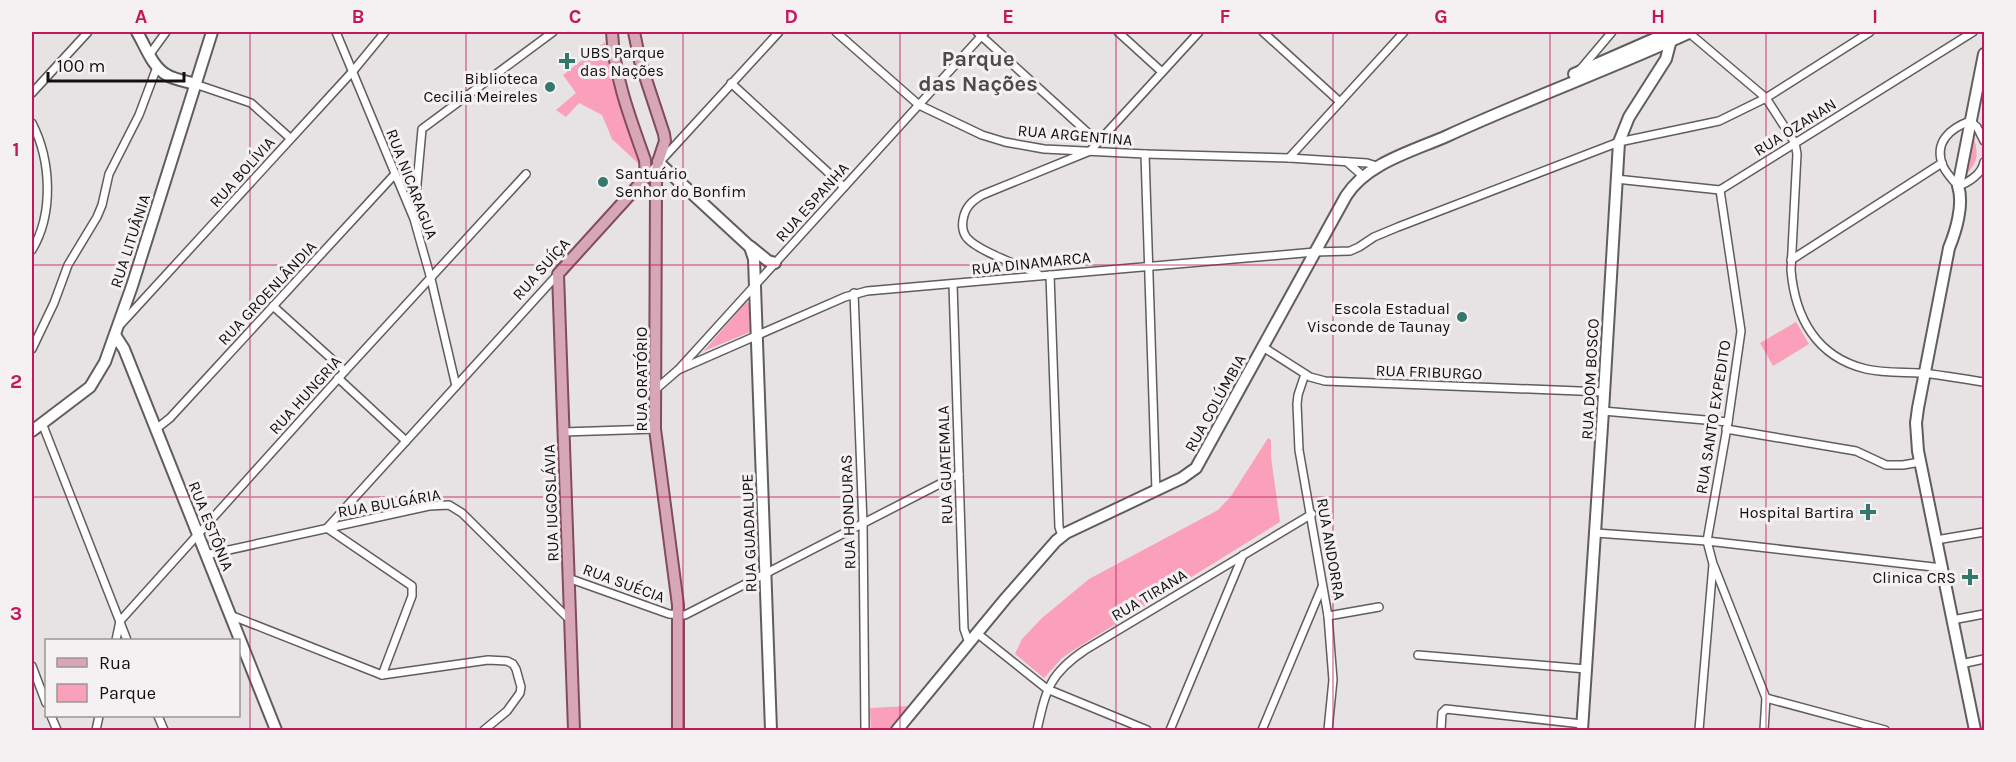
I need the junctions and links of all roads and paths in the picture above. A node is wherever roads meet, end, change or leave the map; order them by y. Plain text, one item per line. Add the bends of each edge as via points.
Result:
1 (88, 32) edge
2 (137, 32) edge
3 (166, 32) edge
4 (212, 32) edge
5 (336, 32) edge
6 (385, 32) edge
7 (553, 32) edge
8 (612, 32) edge
9 (634, 32) edge
10 (779, 32) edge
11 (836, 32) edge
12 (1118, 32) edge
13 (1199, 32) edge
14 (1263, 32) edge
15 (1404, 32) edge
16 (1612, 32) edge
17 (1689, 32) edge
18 (1870, 32) edge
19 (1973, 32) edge
20 (982, 33) edge
21 (1671, 35) edge
22 (150, 54) junction
23 (1984, 54) edge
24 (157, 67) junction
25 (353, 71) junction
26 (1162, 72) junction
27 (1578, 75) junction
28 (731, 83) junction
29 (195, 84) junction
30 (32, 93) edge
31 (1766, 98) junction
32 (1340, 102) junction
33 (919, 105) junction
34 (1970, 121) junction
35 (32, 123) edge
36 (290, 138) junction
37 (1304, 141) junction
38 (1618, 141) junction
39 (1984, 141) edge
40 (1098, 142) junction
41 (1796, 143) junction
42 (1090, 151) junction
43 (1145, 154) junction
44 (1289, 158) junction
45 (1302, 159) junction
46 (658, 162) junction
47 (1347, 162) junction
48 (1942, 164) junction
49 (1380, 167) junction
50 (1984, 167) edge
51 (417, 174) junction
52 (526, 174) dead end
53 (1363, 176) junction
54 (397, 177) junction
55 (646, 177) junction
56 (1616, 178) junction
57 (844, 187) junction
58 (1958, 188) junction
59 (1720, 189) junction
60 (414, 219) junction
61 (750, 247) junction
62 (32, 250) edge
63 (1315, 252) junction
64 (1791, 260) junction
65 (775, 263) junction
66 (1149, 265) junction
67 (558, 274) junction
68 (1041, 275) junction
69 (1050, 275) junction
70 (431, 279) junction
71 (756, 284) junction
72 (953, 284) junction
73 (854, 293) junction
74 (273, 306) junction
75 (116, 332) junction
76 (758, 335) junction
77 (700, 346) junction
78 (1263, 347) junction
79 (32, 349) edge
80 (705, 358) junction
81 (678, 370) junction
82 (345, 371) junction
83 (1305, 374) junction
84 (1924, 374) junction
85 (338, 378) junction
86 (1984, 382) edge
87 (456, 386) junction
88 (656, 389) junction
89 (1605, 392) junction
90 (1603, 411) junction
91 (42, 423) junction
92 (1727, 426) junction
93 (156, 429) junction
94 (655, 429) junction
95 (32, 431) edge
96 (563, 432) junction
97 (406, 441) junction
98 (1920, 462) junction
99 (959, 474) junction
100 (1156, 491) junction
101 (1312, 514) junction
102 (863, 524) junction
103 (327, 528) junction
104 (1984, 532) edge
105 (1596, 533) junction
106 (198, 534) junction
107 (1062, 536) junction
108 (1936, 540) junction
109 (1707, 541) junction
110 (206, 555) junction
111 (1243, 555) junction
112 (1713, 564) junction
113 (1942, 568) junction
114 (766, 574) junction
115 (568, 578) junction
116 (1323, 585) junction
117 (1379, 607) dead end
118 (1984, 614) edge
119 (230, 615) junction
120 (678, 616) junction
121 (1328, 616) junction
122 (570, 620) junction
123 (1952, 620) junction
124 (120, 621) junction
125 (978, 633) junction
126 (116, 639) edge
127 (128, 639) edge
128 (240, 639) edge
129 (240, 640) edge
130 (969, 643) junction
131 (1418, 655) dead end
132 (1984, 659) edge
133 (1961, 664) junction
134 (32, 666) edge
135 (1586, 669) junction
136 (382, 675) junction
137 (1047, 689) junction
138 (1766, 698) junction
139 (45, 700) edge
140 (1977, 725) edge
141 (1582, 727) edge
142 (276, 730) edge
143 (484, 730) edge
144 (574, 730) edge
145 (678, 730) edge
146 (771, 730) edge
147 (865, 730) edge
148 (897, 730) edge
149 (1037, 730) edge
150 (1147, 730) edge
151 (1170, 730) edge
152 (1262, 730) edge
153 (1328, 730) edge
154 (1441, 730) edge
155 (1699, 730) edge
156 (1764, 730) edge
157 (1885, 730) edge

1 - 30 street
2 - 22 street
3 - 22 street
4 - 29 street, RUA LITUÂNIA
5 - 25 street, RUA NICARAGUA
6 - 25 street, RUA BOLÍVIA
7 - 51 street via 425,125 420,134
8 - 55 main road via 615,66 645,160
9 - 46 main road, RUA ORATÓRIO via 664,134
10 - 28 street, RUA SUÍÇA
11 - 33 street, RUA ARGENTINA
12 - 26 street
13 - 26 street
14 - 32 street
15 - 32 street
16 - 27 street
17 - 21 street, RUA COLÚMBIA
17 - 31 street
18 - 31 street, RUA DINAMARCA
19 - 41 street, RUA OZANAN
20 - 33 street, RUA ESPANHA
20 - 40 street
21 - 27 street, RUA COLÚMBIA
21 - 38 street, RUA DOM BOSCO via 1666,59
22 - 24 street
23 - 34 street
24 - 29 street via 169,76
24 - 79 street via 139,115 109,174 99,211 68,266
25 - 36 street, RUA BOLÍVIA
25 - 54 street, RUA NICARAGUA
26 - 40 street
27 - 49 street, RUA COLÚMBIA
28 - 46 street, RUA SUÍÇA
28 - 57 street
29 - 36 street via 250,103
29 - 75 street, RUA LITUÂNIA
31 - 38 street, RUA DINAMARCA via 1719,121
31 - 41 street
32 - 37 street
33 - 42 street, RUA ARGENTINA via 998,140 1044,149
33 - 57 street, RUA ESPANHA
34 - 39 street
34 - 48 street via 1946,136
34 - 58 street
35 - 62 street via 43,150 47,184 41,227
36 - 75 street, RUA BOLÍVIA
37 - 44 street
37 - 45 street
38 - 56 street, RUA DOM BOSCO
38 - 63 street, RUA DINAMARCA via 1398,227 1359,248
40 - 42 street
41 - 59 street, RUA OZANAN
41 - 64 street
42 - 43 street, RUA ARGENTINA
42 - 68 street via 982,195 966,210 963,225 969,240
43 - 44 street, RUA ARGENTINA
43 - 66 street
44 - 45 street, RUA ARGENTINA
45 - 47 street, RUA ARGENTINA
46 - 55 street, RUA SUÍÇA
46 - 61 street
46 - 88 main road, RUA ORATÓRIO
47 - 49 street, RUA ARGENTINA
47 - 53 street
48 - 58 street
48 - 64 street
49 - 53 street, RUA COLÚMBIA
50 - 58 street
51 - 54 street
51 - 60 street
52 - 70 street, RUA HUNGRIA
53 - 63 street, RUA COLÚMBIA via 1352,186
54 - 60 street, RUA NICARAGUA
54 - 74 street, RUA GROENLÂNDIA
55 - 67 main road, RUA SUÍÇA
56 - 59 street
56 - 89 street, RUA DOM BOSCO
57 - 65 street, RUA ESPANHA
58 - 84 street
59 - 92 street, RUA SANTO EXPEDITO via 1741,331
60 - 70 street, RUA NICARAGUA
61 - 65 street
61 - 71 street, RUA GUADALUPE
63 - 66 street, RUA DINAMARCA
63 - 78 street, RUA COLÚMBIA
64 - 84 street via 1798,312 1824,348 1857,366
65 - 71 street, RUA ESPANHA
66 - 69 street, RUA DINAMARCA
66 - 100 street
67 - 87 street, RUA SUÍÇA
67 - 96 main road, RUA IUGOSLÁVIA
68 - 69 street, RUA DINAMARCA
68 - 72 street, RUA DINAMARCA
69 - 107 street
70 - 82 street, RUA HUNGRIA
70 - 87 street, RUA NICARAGUA
71 - 76 street, RUA GUADALUPE
71 - 77 street, RUA ESPANHA
72 - 73 street, RUA DINAMARCA
72 - 99 street, RUA GUATEMALA
73 - 76 street, RUA DINAMARCA
73 - 102 street, RUA HONDURAS
74 - 82 street
74 - 93 street, RUA GROENLÂNDIA
75 - 91 street, RUA LITUÂNIA via 90,387
75 - 93 street, RUA ESTÔNIA
76 - 80 street, RUA DINAMARCA
76 - 114 street, RUA GUADALUPE
77 - 80 street
77 - 81 street, RUA ESPANHA
78 - 83 street, RUA FRIBURGO
78 - 100 street, RUA COLÚMBIA via 1196,468
80 - 81 street, RUA DINAMARCA
81 - 88 street, RUA ESPANHA
82 - 85 street, RUA HUNGRIA
83 - 89 street, RUA FRIBURGO via 1333,382
83 - 101 street, RUA ANDORRA via 1297,404 1299,450
84 - 86 street
84 - 98 street via 1917,418
85 - 97 street
85 - 106 street, RUA HUNGRIA
87 - 97 street, RUA SUÍÇA
88 - 94 main road, RUA ORATÓRIO
89 - 90 street, RUA DOM BOSCO
90 - 92 street
90 - 105 street, RUA DOM BOSCO
91 - 95 street, RUA LITUÂNIA
91 - 124 street
92 - 98 street via 1856,451 1886,465
92 - 109 street, RUA SANTO EXPEDITO
93 - 106 street, RUA ESTÔNIA
94 - 96 street
94 - 120 main road, RUA ORATÓRIO
96 - 115 main road, RUA IUGOSLÁVIA
97 - 103 street, RUA SUÍÇA
98 - 108 street
99 - 102 street, RUA SUÉCIA
99 - 130 street, RUA GUATEMALA via 964,629
100 - 107 street, RUA COLÚMBIA
101 - 111 street, RUA TIRANA
101 - 116 street, RUA ANDORRA
102 - 114 street, RUA SUÉCIA
102 - 147 street, RUA HONDURAS
103 - 110 street, RUA BULGÁRIA
103 - 122 street, RUA BULGÁRIA via 449,505 462,513
103 - 136 street via 412,586 412,596
104 - 108 street
105 - 109 street
105 - 135 street, RUA DOM BOSCO
106 - 110 street, RUA ESTÔNIA
106 - 124 street, RUA HUNGRIA
107 - 125 street, RUA COLÚMBIA
108 - 113 street
109 - 112 street
109 - 113 street
110 - 119 street, RUA ESTÔNIA
111 - 137 street, RUA TIRANA via 1085,650 1062,668
111 - 151 street
112 - 138 street
112 - 155 street
113 - 123 street
114 - 120 street, RUA SUÉCIA
114 - 146 street, RUA GUADALUPE
115 - 120 street, RUA SUÉCIA
115 - 122 main road, RUA IUGOSLÁVIA
116 - 121 street, RUA ANDORRA
116 - 152 street
117 - 121 street
118 - 123 street
119 - 128 street, RUA ESTÔNIA
119 - 136 street
120 - 145 main road, RUA ORATÓRIO
121 - 153 street, RUA ANDORRA via 1333,680
122 - 144 main road, RUA IUGOSLÁVIA
123 - 133 street
124 - 126 street, RUA HUNGRIA
124 - 127 street
125 - 130 street, RUA COLÚMBIA
125 - 137 street
129 - 142 street, RUA ESTÔNIA
130 - 148 street, RUA COLÚMBIA
131 - 135 street
132 - 133 street
133 - 140 street
134 - 139 street
135 - 141 street, RUA DOM BOSCO
136 - 143 street via 500,660 513,664 521,687 516,701
137 - 149 street, RUA TIRANA
137 - 150 street
138 - 156 street
138 - 157 street
141 - 154 street via 1446,709

